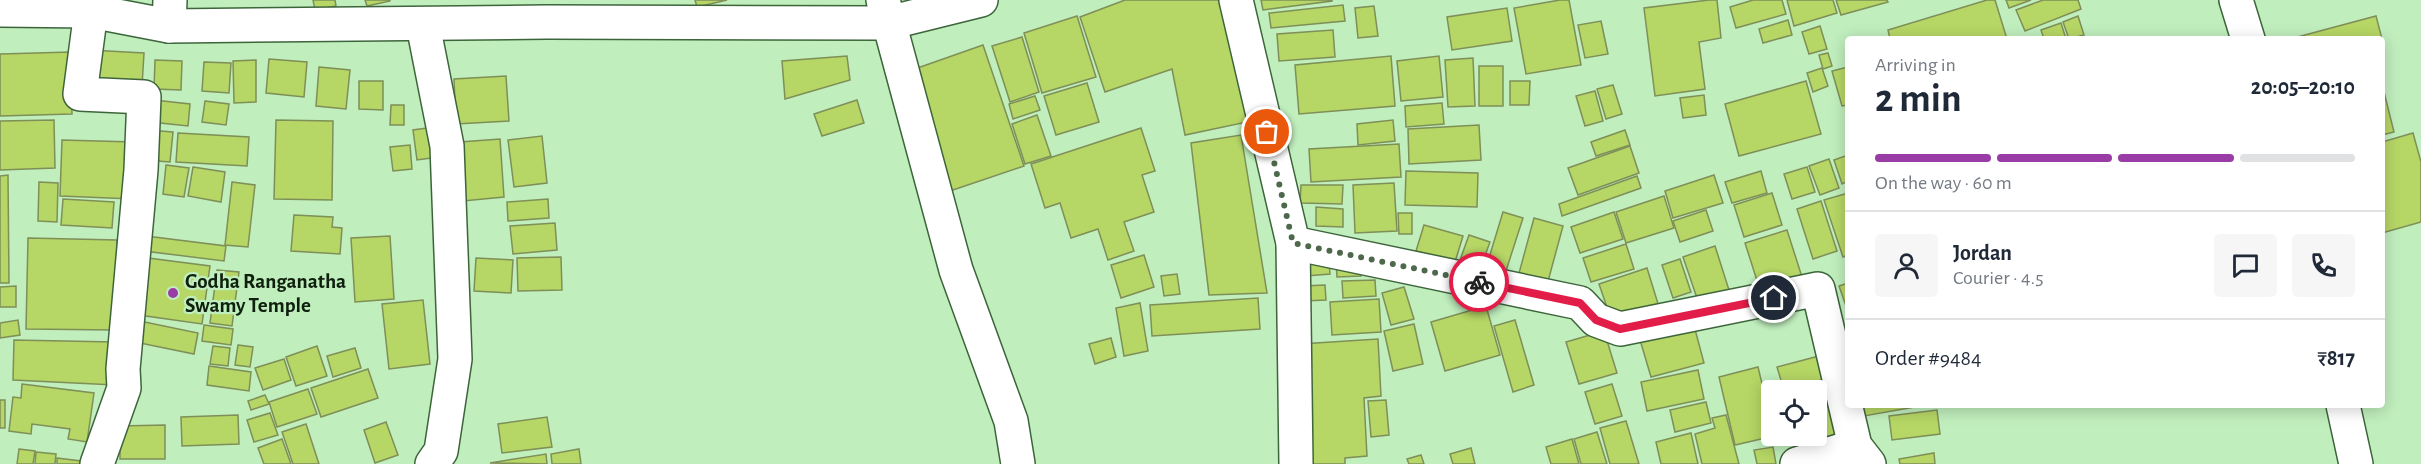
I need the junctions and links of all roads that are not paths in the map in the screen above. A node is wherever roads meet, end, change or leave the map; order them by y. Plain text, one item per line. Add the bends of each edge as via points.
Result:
1 (981, 0) edge
2 (1236, 0) edge
3 (2236, 0) edge
4 (0, 10) edge
5 (885, 11) edge
6 (91, 12) junction
7 (170, 13) edge
8 (423, 25) junction
9 (2247, 36) edge
10 (1293, 243) junction
11 (1845, 391) edge
12 (1850, 408) edge
13 (2344, 408) edge
14 (1862, 455) edge
15 (97, 464) edge
16 (432, 464) edge
17 (1018, 464) edge
18 (1296, 464) edge
19 (1797, 464) edge
20 (2356, 464) edge

1 - 5 street
2 - 10 street
3 - 9 street
4 - 6 street
5 - 8 street
5 - 17 street via 956,270 1011,421
6 - 7 street
6 - 15 street via 80,94 144,97 124,388
7 - 8 street
8 - 16 street via 447,146 455,359 441,451
10 - 11 street via 1580,303 1596,320 1620,329 1818,289
10 - 18 street
12 - 14 street
13 - 20 street
14 - 19 street

